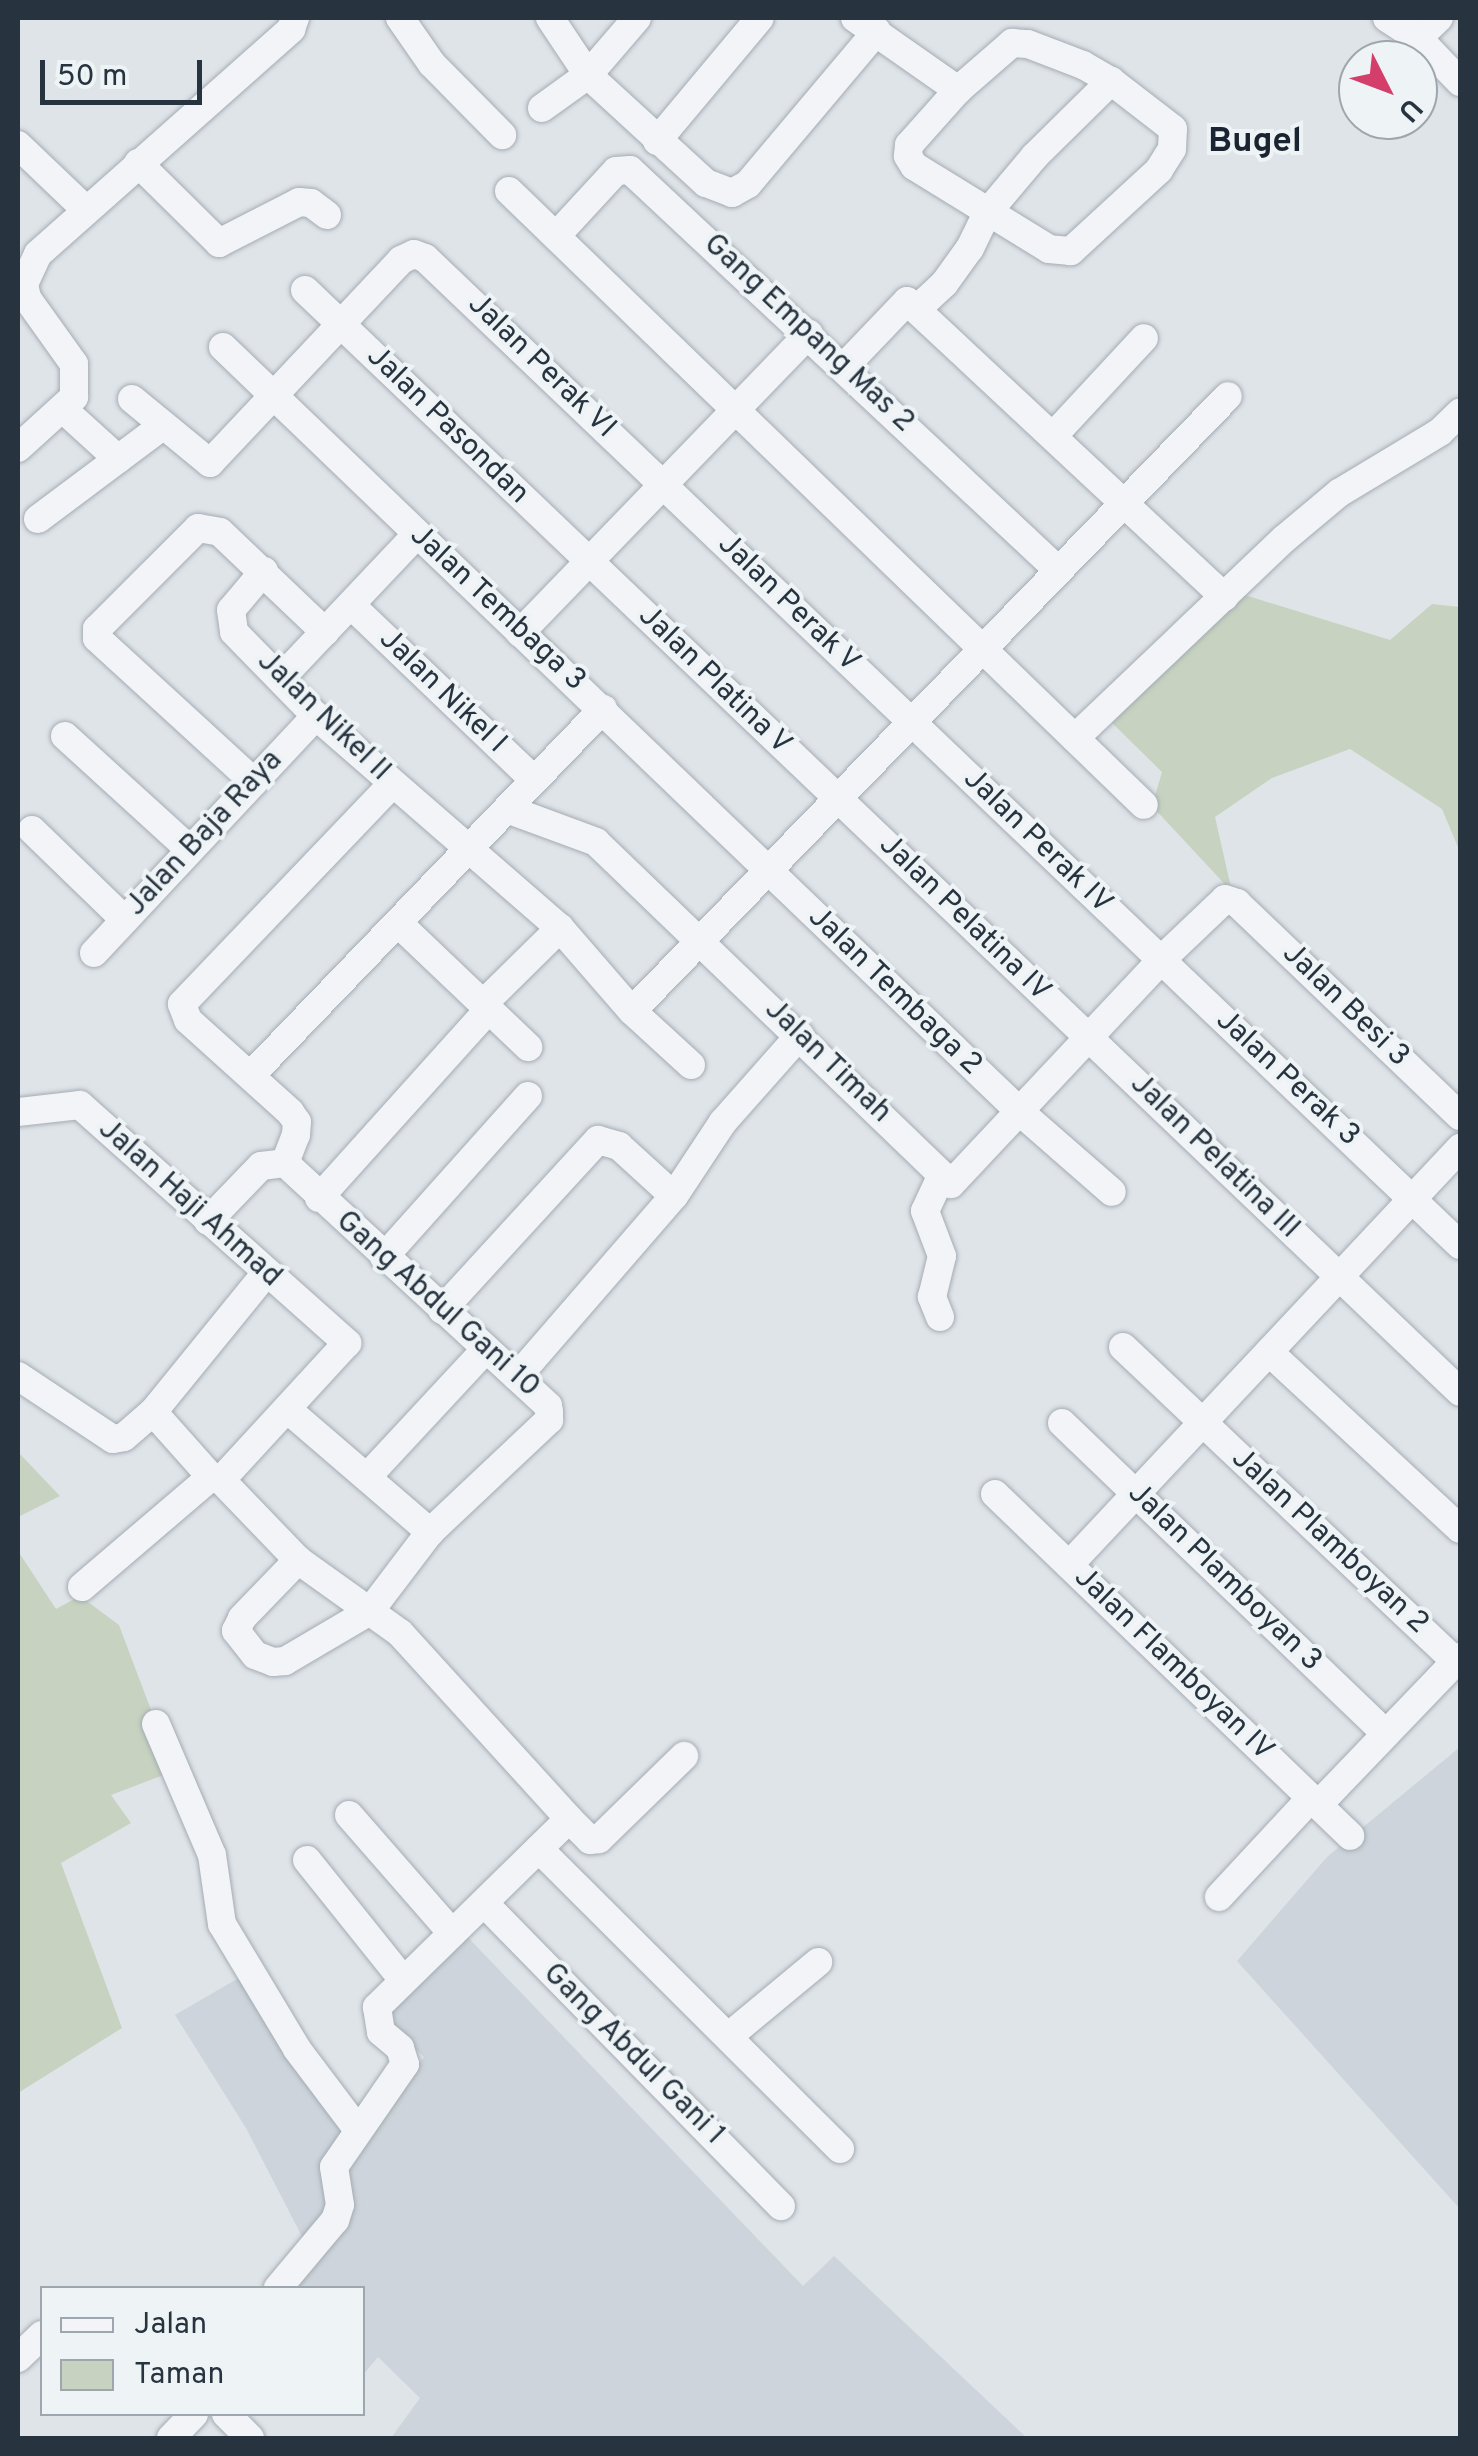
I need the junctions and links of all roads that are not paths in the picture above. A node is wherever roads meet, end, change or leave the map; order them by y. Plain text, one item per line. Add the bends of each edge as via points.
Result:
1 (295, 18) edge
2 (400, 18) edge
3 (550, 18) edge
4 (637, 18) edge
5 (760, 18) edge
6 (1387, 18) edge
7 (1438, 18) edge
8 (866, 24) edge
9 (1418, 38) junction
10 (588, 75) junction
11 (1111, 81) junction
12 (1460, 82) edge
13 (958, 90) junction
14 (542, 108) dead end
15 (502, 135) dead end
16 (657, 141) junction
17 (18, 145) edge
18 (138, 163) junction
19 (509, 191) dead end
20 (86, 210) junction
21 (987, 213) junction
22 (328, 214) dead end
23 (556, 236) junction
24 (305, 290) dead end
25 (22, 299) edge
26 (917, 309) junction
27 (340, 324) junction
28 (809, 334) junction
29 (1144, 338) dead end
30 (222, 347) dead end
31 (844, 367) junction
32 (273, 396) junction
33 (1228, 396) dead end
34 (132, 399) dead end
35 (64, 410) junction
36 (735, 410) junction
37 (1460, 413) edge
38 (161, 427) junction
39 (1054, 436) junction
40 (18, 448) edge
41 (118, 458) junction
42 (664, 484) junction
43 (1125, 502) junction
44 (38, 519) dead end
45 (417, 534) junction
46 (589, 561) junction
47 (264, 571) junction
48 (1059, 572) junction
49 (1224, 597) junction
50 (350, 605) junction
51 (325, 632) junction
52 (520, 633) junction
53 (984, 650) junction
54 (281, 678) junction
55 (603, 708) junction
56 (316, 716) junction
57 (913, 723) junction
58 (66, 736) dead end
59 (1075, 738) junction
60 (532, 778) junction
61 (254, 782) junction
62 (392, 784) junction
63 (840, 800) junction
64 (1144, 805) dead end
65 (507, 808) junction
66 (32, 830) dead end
67 (190, 848) junction
68 (467, 850) junction
69 (770, 872) junction
70 (124, 920) junction
71 (550, 920) junction
72 (398, 923) junction
73 (704, 941) junction
74 (94, 952) dead end
75 (1161, 960) junction
76 (487, 1006) junction
77 (632, 1011) junction
78 (800, 1036) junction
79 (1088, 1037) junction
80 (528, 1047) dead end
81 (692, 1065) dead end
82 (250, 1075) junction
83 (528, 1096) dead end
84 (18, 1112) edge
85 (1019, 1112) junction
86 (1460, 1116) edge
87 (1460, 1148) edge
88 (285, 1164) junction
89 (946, 1179) junction
90 (1112, 1192) dead end
91 (674, 1196) junction
92 (319, 1198) junction
93 (1413, 1198) junction
94 (208, 1221) junction
95 (1460, 1246) edge
96 (384, 1257) junction
97 (266, 1273) junction
98 (1340, 1277) junction
99 (442, 1310) junction
100 (940, 1317) dead end
101 (1122, 1347) dead end
102 (486, 1348) junction
103 (1269, 1352) junction
104 (18, 1376) edge
105 (517, 1377) junction
106 (1460, 1392) edge
107 (287, 1408) junction
108 (153, 1412) junction
109 (1062, 1422) dead end
110 (1203, 1423) junction
111 (368, 1476) junction
112 (216, 1479) junction
113 (995, 1494) dead end
114 (1136, 1494) junction
115 (1460, 1529) edge
116 (430, 1532) junction
117 (298, 1560) junction
118 (1069, 1565) junction
119 (82, 1586) dead end
120 (370, 1612) junction
121 (1458, 1659) edge
122 (156, 1724) dead end
123 (1386, 1734) junction
124 (684, 1756) dead end
125 (1314, 1802) junction
126 (349, 1816) dead end
127 (569, 1819) junction
128 (1350, 1836) dead end
129 (538, 1849) junction
130 (308, 1860) dead end
131 (1219, 1897) dead end
132 (485, 1904) junction
133 (452, 1933) junction
134 (818, 1962) dead end
135 (403, 1980) junction
136 (729, 2036) junction
137 (358, 2130) junction
138 (840, 2149) dead end
139 (781, 2206) dead end
140 (280, 2286) edge
141 (40, 2336) edge
142 (18, 2358) edge
143 (192, 2416) edge
144 (228, 2416) edge
145 (171, 2438) edge
146 (250, 2438) edge

1 - 18 street
2 - 15 street via 432,64
3 - 10 street
4 - 10 street
5 - 16 street
6 - 9 street
7 - 9 street
8 - 13 street
8 - 16 street via 741,190 706,183
9 - 12 street
10 - 14 street
10 - 16 street
11 - 13 street via 1020,42
11 - 21 street
11 - 21 street via 1173,128 1172,150 1152,178 1078,246 1060,253
13 - 21 street via 909,144 908,156
17 - 20 street
18 - 20 street
18 - 22 street via 220,243 299,202
19 - 23 street
20 - 25 street via 38,254
21 - 26 street via 944,284
23 - 28 street, Gang Empang Mas 2 via 616,171 630,170
23 - 36 street
24 - 27 street, Jalan Pasondan
25 - 35 street via 74,364 74,396
26 - 31 street via 907,300
26 - 39 street
27 - 32 street
27 - 42 street, Jalan Perak VI via 401,260 414,254 431,262
27 - 46 street, Jalan Pasondan
28 - 31 street, Gang Empang Mas 2
28 - 36 street
29 - 39 street
30 - 32 street, Jalan Tembaga 3
31 - 48 street, Gang Empang Mas 2
32 - 38 street via 210,463
32 - 45 street, Jalan Tembaga 3
33 - 43 street
34 - 38 street
35 - 40 street
35 - 41 street
36 - 42 street
36 - 53 street
37 - 49 street via 1340,493
38 - 41 street
39 - 43 street
41 - 44 street
42 - 46 street
42 - 57 street, Jalan Perak V
43 - 48 street
43 - 49 street
45 - 50 street
45 - 52 street, Jalan Tembaga 3
46 - 52 street
46 - 63 street, Jalan Platina V
47 - 51 street
47 - 54 street, Jalan Nikel II via 232,610 230,623
47 - 61 street via 220,532 198,528 97,629 97,638
48 - 53 street
49 - 59 street
50 - 51 street
50 - 60 street, Jalan Nikel I
51 - 54 street
52 - 55 street, Jalan Tembaga 3
53 - 57 street
53 - 59 street
54 - 56 street, Jalan Nikel II
55 - 60 street
55 - 69 street, Jalan Tembaga 3
56 - 61 street, Jalan Baja Raya
56 - 62 street, Jalan Nikel II
57 - 63 street
57 - 75 street, Jalan Perak IV
58 - 67 street
59 - 64 street
60 - 65 street
61 - 67 street, Jalan Baja Raya
62 - 68 street, Jalan Nikel II
62 - 82 street via 183,999 188,1020
63 - 69 street
63 - 79 street, Jalan Pelatina IV
65 - 68 street
65 - 73 street, Jalan Timah via 596,842
66 - 70 street
67 - 70 street, Jalan Baja Raya
68 - 71 street, Jalan Nikel II
68 - 72 street
69 - 73 street
69 - 85 street, Jalan Tembaga 2
70 - 74 street, Jalan Baja Raya
71 - 76 street
71 - 77 street, Jalan Nikel II
72 - 76 street
72 - 82 street
73 - 77 street
73 - 78 street, Jalan Timah
75 - 79 street
75 - 86 street, Jalan Besi 3 via 1228,898
75 - 93 street, Jalan Perak 3
76 - 80 street
76 - 92 street
77 - 81 street, Jalan Nikel II
78 - 89 street, Jalan Timah
78 - 91 street via 723,1122
79 - 85 street
79 - 98 street, Jalan Pelatina III
82 - 88 street via 296,1122
83 - 96 street
84 - 94 street, Jalan Haji Ahmad via 80,1106
85 - 89 street
85 - 90 street, Jalan Tembaga 2
87 - 93 street
88 - 92 street, Gang Abdul Gani 10
88 - 94 street via 261,1166
89 - 100 street via 925,1211 942,1256 932,1298
91 - 99 street via 619,1146 598,1140
91 - 105 street
92 - 96 street, Gang Abdul Gani 10
93 - 95 street, Jalan Perak 3
93 - 98 street
94 - 97 street, Jalan Haji Ahmad
96 - 99 street, Gang Abdul Gani 10
97 - 107 street, Jalan Haji Ahmad via 346,1343
97 - 108 street
98 - 103 street
98 - 106 street, Jalan Pelatina III
99 - 102 street, Gang Abdul Gani 10
101 - 110 street, Jalan Plamboyan 2
102 - 105 street, Gang Abdul Gani 10
102 - 111 street
103 - 110 street
103 - 115 street
104 - 108 street via 113,1439
105 - 116 street, Gang Abdul Gani 10 via 548,1406 548,1420
107 - 111 street
107 - 112 street
108 - 112 street
109 - 114 street, Jalan Plamboyan 3
110 - 114 street
110 - 121 street, Jalan Plamboyan 2
111 - 116 street
112 - 117 street
112 - 119 street
113 - 118 street, Jalan Flamboyan IV
114 - 118 street
114 - 123 street, Jalan Plamboyan 3
116 - 120 street, Gang Abdul Gani 10
117 - 120 street
117 - 120 street via 238,1625 255,1655 284,1661
118 - 125 street, Jalan Flamboyan IV
120 - 127 street via 400,1633
121 - 123 street
122 - 137 street via 212,1855 222,1924 297,2048
123 - 125 street
124 - 127 street via 599,1839 590,1840
125 - 128 street, Jalan Flamboyan IV
125 - 131 street
126 - 133 street
127 - 129 street
129 - 132 street
129 - 136 street
130 - 135 street
132 - 133 street
132 - 139 street, Gang Abdul Gani 1
133 - 135 street
134 - 136 street
135 - 137 street via 376,2007 382,2032 400,2048 405,2064
136 - 138 street
137 - 140 street via 334,2166 340,2205 335,2220
141 - 142 street
143 - 145 street
144 - 146 street

